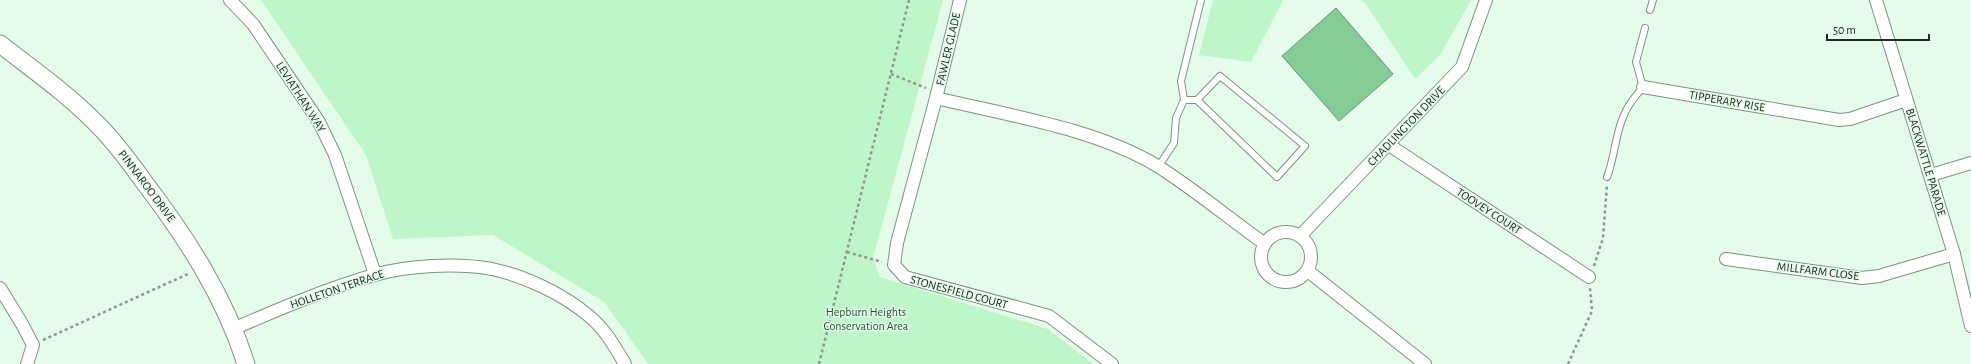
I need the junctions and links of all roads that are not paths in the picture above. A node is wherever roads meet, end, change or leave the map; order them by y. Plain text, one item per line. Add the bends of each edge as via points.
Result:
1 (230, 0) edge
2 (960, 0) edge
3 (1201, 0) edge
4 (1486, 0) edge
5 (1654, 0) edge
6 (1876, 0) edge
7 (1650, 10) dead end
8 (1645, 28) dead end
9 (0, 44) edge
10 (1643, 87) junction
11 (936, 98) junction
12 (1184, 100) junction
13 (1197, 100) junction
14 (1906, 100) junction
15 (1389, 144) junction
16 (1971, 164) edge
17 (1158, 167) junction
18 (1931, 175) junction
19 (1607, 177) dead end
20 (1300, 236) junction
21 (1264, 244) junction
22 (1954, 254) junction
23 (1726, 259) dead end
24 (1308, 271) junction
25 (375, 274) junction
26 (1589, 277) dead end
27 (0, 288) edge
28 (1971, 326) edge
29 (234, 330) junction
30 (27, 364) edge
31 (246, 364) edge
32 (625, 364) edge
33 (1112, 364) edge
34 (1425, 364) edge

1 - 25 street, LEVIATHAN WAY via 253,24 319,122 335,155
2 - 11 street, FAWLER GLADE
3 - 12 lane via 1181,81
4 - 15 street, CHADLINGTON DRIVE via 1462,67
5 - 7 lane
6 - 14 street, BLACKWATTLE PARADE
8 - 10 lane via 1636,62
9 - 29 street, PINNAROO DRIVE via 64,93 96,122 129,161 171,217 203,267
10 - 14 street, TIPPERARY RISE via 1839,120 1850,119
10 - 19 lane via 1623,116
11 - 17 street via 1057,127 1117,147
11 - 33 street, STONESFIELD COURT via 897,243 894,265 905,277 1049,316
12 - 13 lane
12 - 17 lane via 1176,118 1174,143
13 - 13 lane via 1277,177 1305,146 1220,76
14 - 18 street, BLACKWATTLE PARADE
15 - 20 street, CHADLINGTON DRIVE
15 - 26 street, TOOVEY COURT
16 - 18 street
17 - 21 street
18 - 22 street, BLACKWATTLE PARADE
20 - 21 street via 1287,232 1278,233
20 - 24 street via 1307,242 1310,250
21 - 24 street via 1261,260 1268,276 1285,283 1294,282
22 - 23 street, MILLFARM CLOSE via 1880,276 1862,278
22 - 28 street, BLACKWATTLE PARADE
24 - 34 street
25 - 29 street, HOLLETON TERRACE via 284,307
25 - 32 street, HOLLETON TERRACE via 402,269 461,266 492,269 523,279 552,292 590,316 609,337
27 - 30 street via 32,345
29 - 31 street, PINNAROO DRIVE

